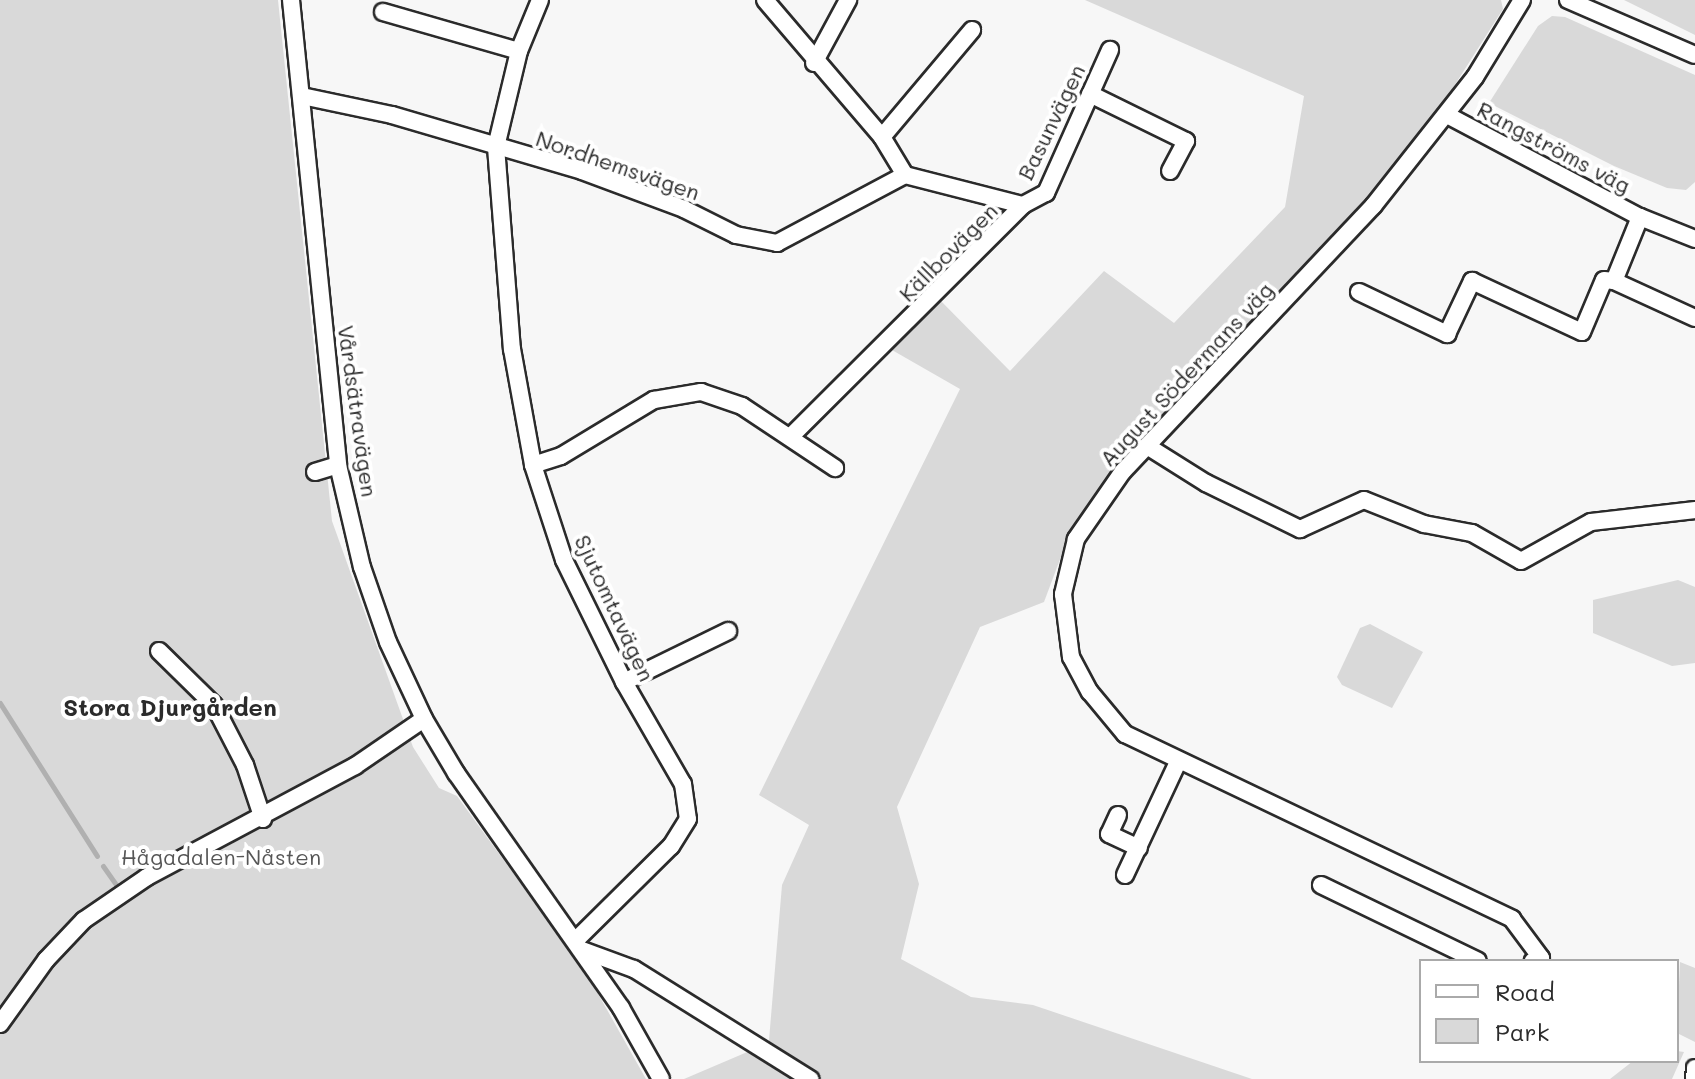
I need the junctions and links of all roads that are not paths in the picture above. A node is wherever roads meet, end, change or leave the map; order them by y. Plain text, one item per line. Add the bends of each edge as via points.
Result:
1 (291, 0) edge
2 (540, 0) edge
3 (765, 0) edge
4 (848, 0) edge
5 (1522, 0) edge
6 (1568, 0) edge
7 (383, 12) dead end
8 (972, 30) dead end
9 (1110, 50) dead end
10 (519, 51) junction
11 (1695, 55) edge
12 (814, 63) junction
13 (1090, 94) junction
14 (302, 96) junction
15 (1447, 115) junction
16 (882, 137) junction
17 (496, 147) junction
18 (1170, 171) dead end
19 (905, 175) junction
20 (1023, 205) junction
21 (1640, 217) junction
22 (1695, 239) edge
23 (1614, 281) junction
24 (1359, 292) dead end
25 (1695, 318) edge
26 (790, 437) junction
27 (1147, 446) junction
28 (338, 465) junction
29 (533, 465) junction
30 (835, 468) dead end
31 (315, 472) dead end
32 (1695, 510) edge
33 (728, 631) dead end
34 (159, 651) dead end
35 (624, 682) junction
36 (424, 719) junction
37 (1178, 762) junction
38 (1118, 815) dead end
39 (263, 819) junction
40 (1139, 848) junction
41 (1125, 875) dead end
42 (1321, 885) dead end
43 (579, 945) junction
44 (1474, 959) edge
45 (1537, 959) edge
46 (0, 1024) edge
47 (1695, 1068) edge
48 (661, 1079) edge
49 (810, 1079) edge
50 (1694, 1079) edge

1 - 14 street, Vårdsätravägen
2 - 10 street
3 - 12 street
4 - 12 street
5 - 15 street, August Södermans väg
6 - 11 street
7 - 10 street
8 - 16 street
9 - 13 street, Basunvägen
10 - 17 street
12 - 16 street
13 - 18 street via 1186,141
13 - 20 street, Basunvägen via 1046,193
14 - 17 street, Nordhemsvägen via 392,115
14 - 28 street, Vårdsätravägen
15 - 21 street, Rangströms väg
15 - 27 street, August Södermans väg via 1373,206
16 - 19 street
17 - 19 street, Nordhemsvägen via 582,171 736,235 777,243
17 - 29 street, Sjutomtavägen via 502,272
19 - 20 street, Källbovägen via 954,192
20 - 26 street, Källbovägen
21 - 22 street, Rangströms väg
21 - 23 street
23 - 24 street via 1604,280 1582,332 1472,281 1447,334
23 - 25 street
26 - 29 street via 742,406 701,392 654,400 561,456
26 - 30 street
27 - 32 street via 1206,483 1300,529 1364,500 1424,524 1472,533 1521,561 1591,522
27 - 37 street, August Södermans väg via 1076,539 1065,581 1064,628 1071,657 1107,714 1125,734
28 - 31 street
28 - 36 street, Vårdsätravägen via 367,579
29 - 35 street, Sjutomtavägen via 564,560
33 - 35 street
34 - 39 street via 214,705 245,765
35 - 43 street, Sjutomtavägen via 683,784 688,819 671,846
36 - 39 street
36 - 43 street, Vårdsätravägen via 456,773
37 - 40 street
37 - 45 street, August Södermans väg via 1512,919
38 - 40 street via 1109,834
39 - 46 street via 147,877 84,920 46,960
40 - 41 street
42 - 44 street
43 - 48 street, Vårdsätravägen
43 - 49 street via 634,969 768,1058
47 - 50 street

